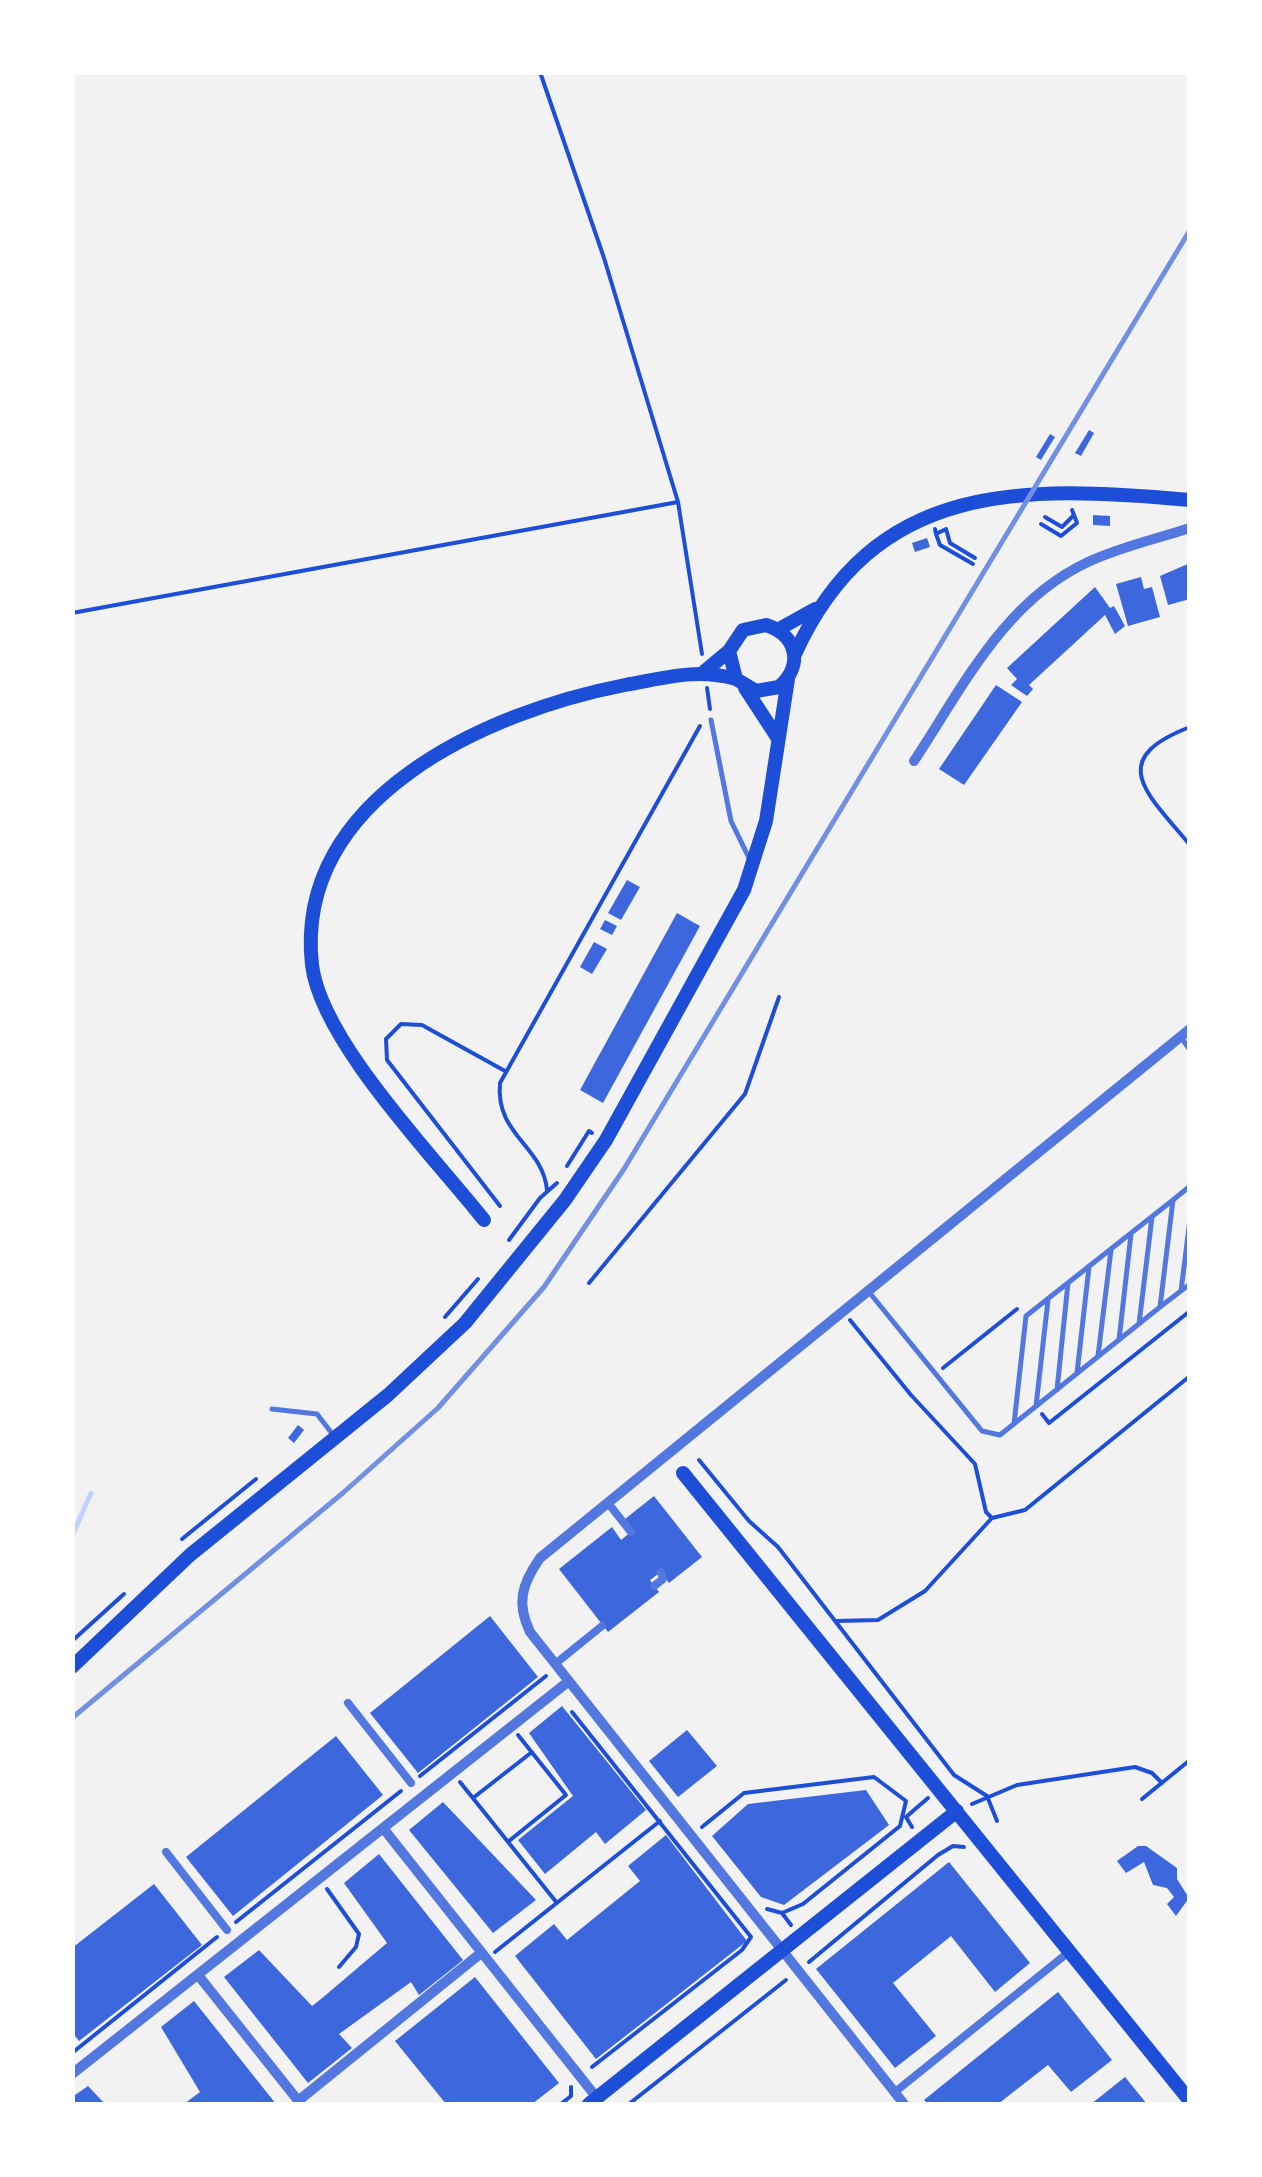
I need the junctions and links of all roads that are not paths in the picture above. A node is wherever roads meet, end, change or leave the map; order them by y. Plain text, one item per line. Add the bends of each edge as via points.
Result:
1 (1190, 500) edge
2 (1190, 528) edge
3 (816, 608) junction
4 (779, 629) junction
5 (729, 651) junction
6 (795, 654) junction
7 (704, 670) junction
8 (788, 678) junction
9 (740, 683) junction
10 (711, 720) road end
11 (777, 737) junction
12 (914, 761) dead end
13 (754, 866) junction
14 (1185, 1033) edge
15 (1190, 1050) edge
16 (1190, 1186) edge
17 (1173, 1200) junction
18 (1152, 1216) junction
19 (1190, 1219) edge
20 (484, 1220) dead end
21 (1131, 1232) junction
22 (1111, 1249) junction
23 (1090, 1266) junction
24 (1068, 1282) junction
25 (1190, 1284) edge
26 (868, 1290) junction
27 (1181, 1291) junction
28 (1048, 1299) junction
29 (1160, 1307) junction
30 (1140, 1324) junction
31 (1119, 1340) junction
32 (1098, 1356) junction
33 (1078, 1373) junction
34 (1057, 1390) junction
35 (1036, 1406) junction
36 (272, 1409) dead end
37 (1014, 1424) junction
38 (336, 1439) junction
39 (683, 1473) dead end
40 (608, 1504) junction
41 (631, 1532) dead end
42 (660, 1572) dead end
43 (654, 1586) dead end
44 (602, 1626) dead end
45 (556, 1665) junction
46 (72, 1667) edge
47 (568, 1681) junction
48 (348, 1703) dead end
49 (411, 1783) road end
50 (957, 1811) junction
51 (382, 1828) junction
52 (166, 1852) dead end
53 (227, 1930) road end
54 (1070, 1950) junction
55 (782, 1952) junction
56 (484, 1956) junction
57 (198, 1975) junction
58 (72, 2074) edge
59 (895, 2092) junction
60 (593, 2101) edge
61 (1190, 2101) edge
62 (297, 2103) edge
63 (904, 2104) edge

1 - 3 main road via 1080,493 988,500 931,515 861,556
2 - 12 street via 1089,561 1040,591 997,635
3 - 4 main road
3 - 6 main road
4 - 5 main road via 743,630
4 - 6 main road
5 - 7 main road
5 - 9 main road
6 - 8 main road
7 - 9 main road
7 - 20 main road via 578,694 507,717 436,752 366,815 317,888 313,968 324,1004 350,1051
8 - 9 main road via 768,691
8 - 11 main road
9 - 11 main road
10 - 13 lane via 730,821
11 - 13 main road
13 - 38 main road via 728,928 606,1140 525,1254 465,1323
14 - 15 lane
14 - 26 street
16 - 17 lane
17 - 18 lane
17 - 29 lane
18 - 21 lane
18 - 30 lane
19 - 27 lane
21 - 22 lane
21 - 31 lane
22 - 23 lane
22 - 32 lane
23 - 24 lane
23 - 33 lane
24 - 28 lane
24 - 34 lane
25 - 27 lane
26 - 37 lane via 982,1432 1000,1435
26 - 40 street
27 - 29 lane
28 - 35 lane
28 - 37 lane via 1026,1316
29 - 30 lane
30 - 31 lane
31 - 32 lane
32 - 33 lane
33 - 34 lane
34 - 35 lane
35 - 37 lane
36 - 38 lane via 317,1414
38 - 46 main road via 190,1555
39 - 50 main road
40 - 41 street
40 - 45 street via 540,1558 521,1595 530,1632
42 - 43 street via 663,1579
44 - 45 street
45 - 47 street
47 - 51 street
47 - 55 street
48 - 49 street
50 - 54 main road
50 - 55 main road
51 - 56 street
51 - 57 street
52 - 53 street
54 - 59 street
54 - 61 main road
55 - 59 street
55 - 60 main road
56 - 60 street
56 - 62 street
57 - 58 street
57 - 62 street
59 - 63 street

